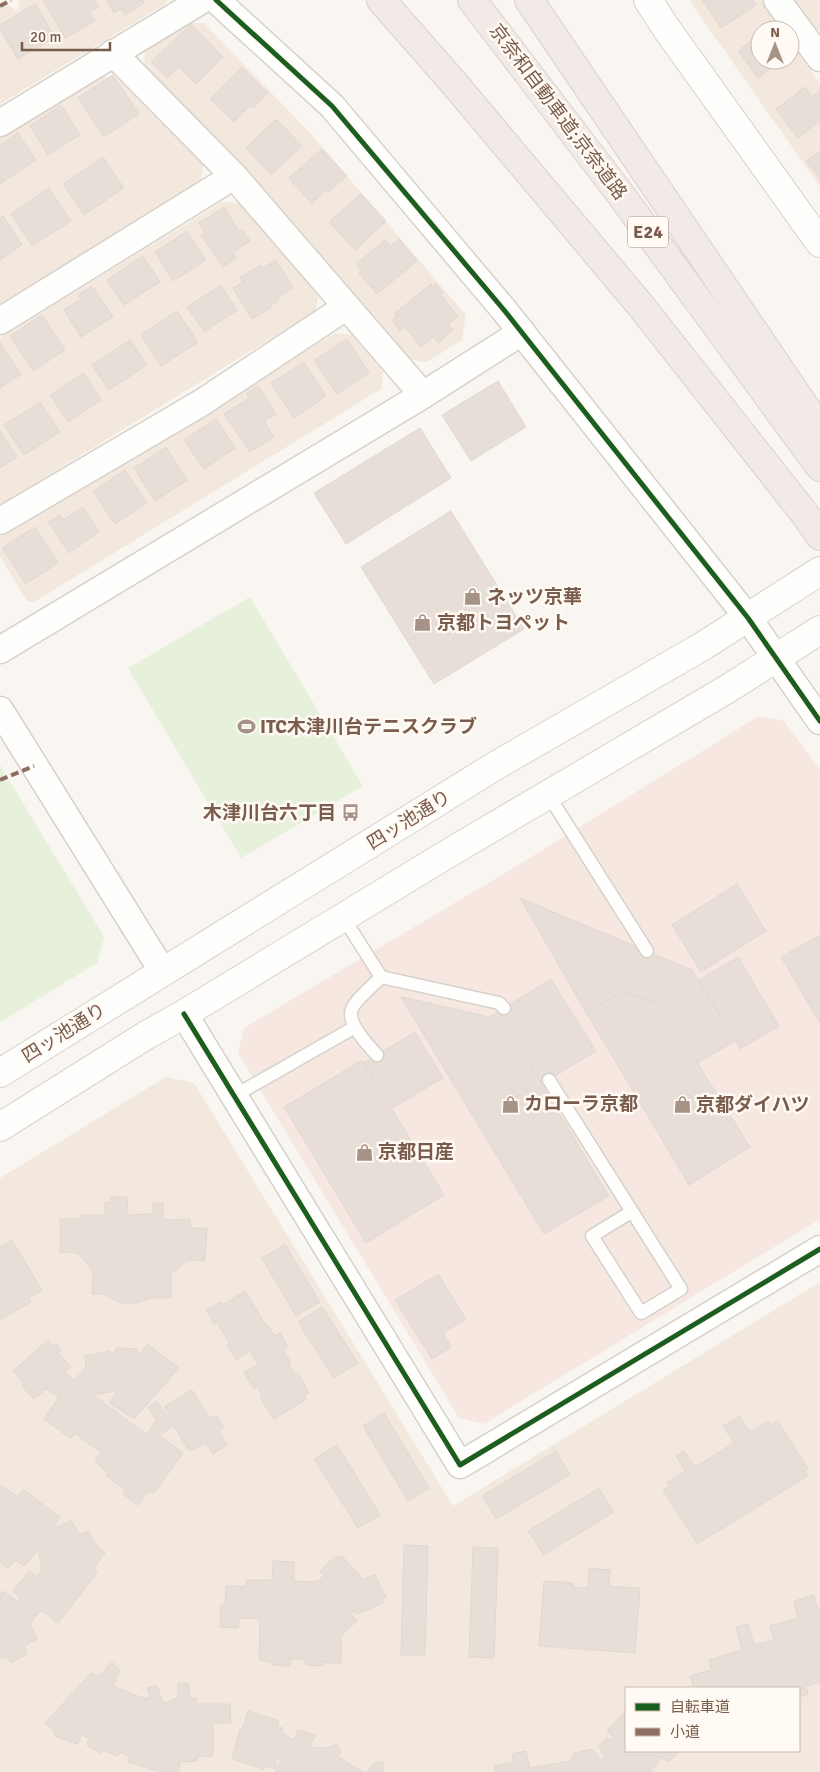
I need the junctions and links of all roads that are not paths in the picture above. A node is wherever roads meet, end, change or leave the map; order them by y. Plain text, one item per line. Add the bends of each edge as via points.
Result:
1 (202, 0) edge
2 (216, 0) edge
3 (381, 0) edge
4 (472, 0) edge
5 (495, 0) edge
6 (528, 0) edge
7 (648, 0) edge
8 (777, 0) edge
9 (113, 53) junction
10 (820, 58) edge
11 (0, 123) edge
12 (234, 176) junction
13 (819, 241) edge
14 (346, 307) junction
15 (0, 321) edge
16 (522, 332) junction
17 (424, 395) junction
18 (820, 429) edge
19 (820, 436) edge
20 (820, 467) edge
21 (0, 521) edge
22 (820, 536) edge
23 (820, 571) edge
24 (748, 618) junction
25 (820, 630) edge
26 (0, 650) edge
27 (775, 657) junction
28 (0, 710) edge
29 (820, 721) edge
30 (549, 796) junction
31 (343, 917) junction
32 (647, 951) dead end
33 (163, 972) junction
34 (381, 977) junction
35 (504, 1008) dead end
36 (184, 1014) junction
37 (354, 1027) junction
38 (377, 1055) dead end
39 (0, 1073) edge
40 (549, 1080) dead end
41 (234, 1096) junction
42 (0, 1127) edge
43 (631, 1212) junction
44 (820, 1248) edge

1 - 9 street
2 - 16 street via 332,106
3 - 22 highway via 641,306
4 - 20 highway, 京奈和自動車道;京奈道路 / E24 via 621,195
5 - 19 highway, 京奈和自動車道;京奈道路 / E24
6 - 18 highway
7 - 13 main road
8 - 10 street
9 - 11 street
9 - 12 street
12 - 14 street
12 - 15 street
14 - 17 street
14 - 21 street via 201,404
16 - 17 street
16 - 24 street
17 - 26 street
23 - 24 main road, 四ッ池通り
24 - 27 street
24 - 33 main road, 四ッ池通り via 495,766
25 - 27 main road
27 - 29 street
27 - 30 main road via 730,688
28 - 33 street
30 - 31 main road
30 - 32 lane
31 - 34 lane
31 - 36 main road
33 - 39 main road, 四ッ池通り
34 - 35 lane via 499,1003
34 - 37 lane via 352,1007 350,1015
36 - 41 street
36 - 42 main road
37 - 38 lane
37 - 41 lane
40 - 43 lane
41 - 44 street via 460,1465
43 - 43 lane via 592,1236 641,1313 681,1289

